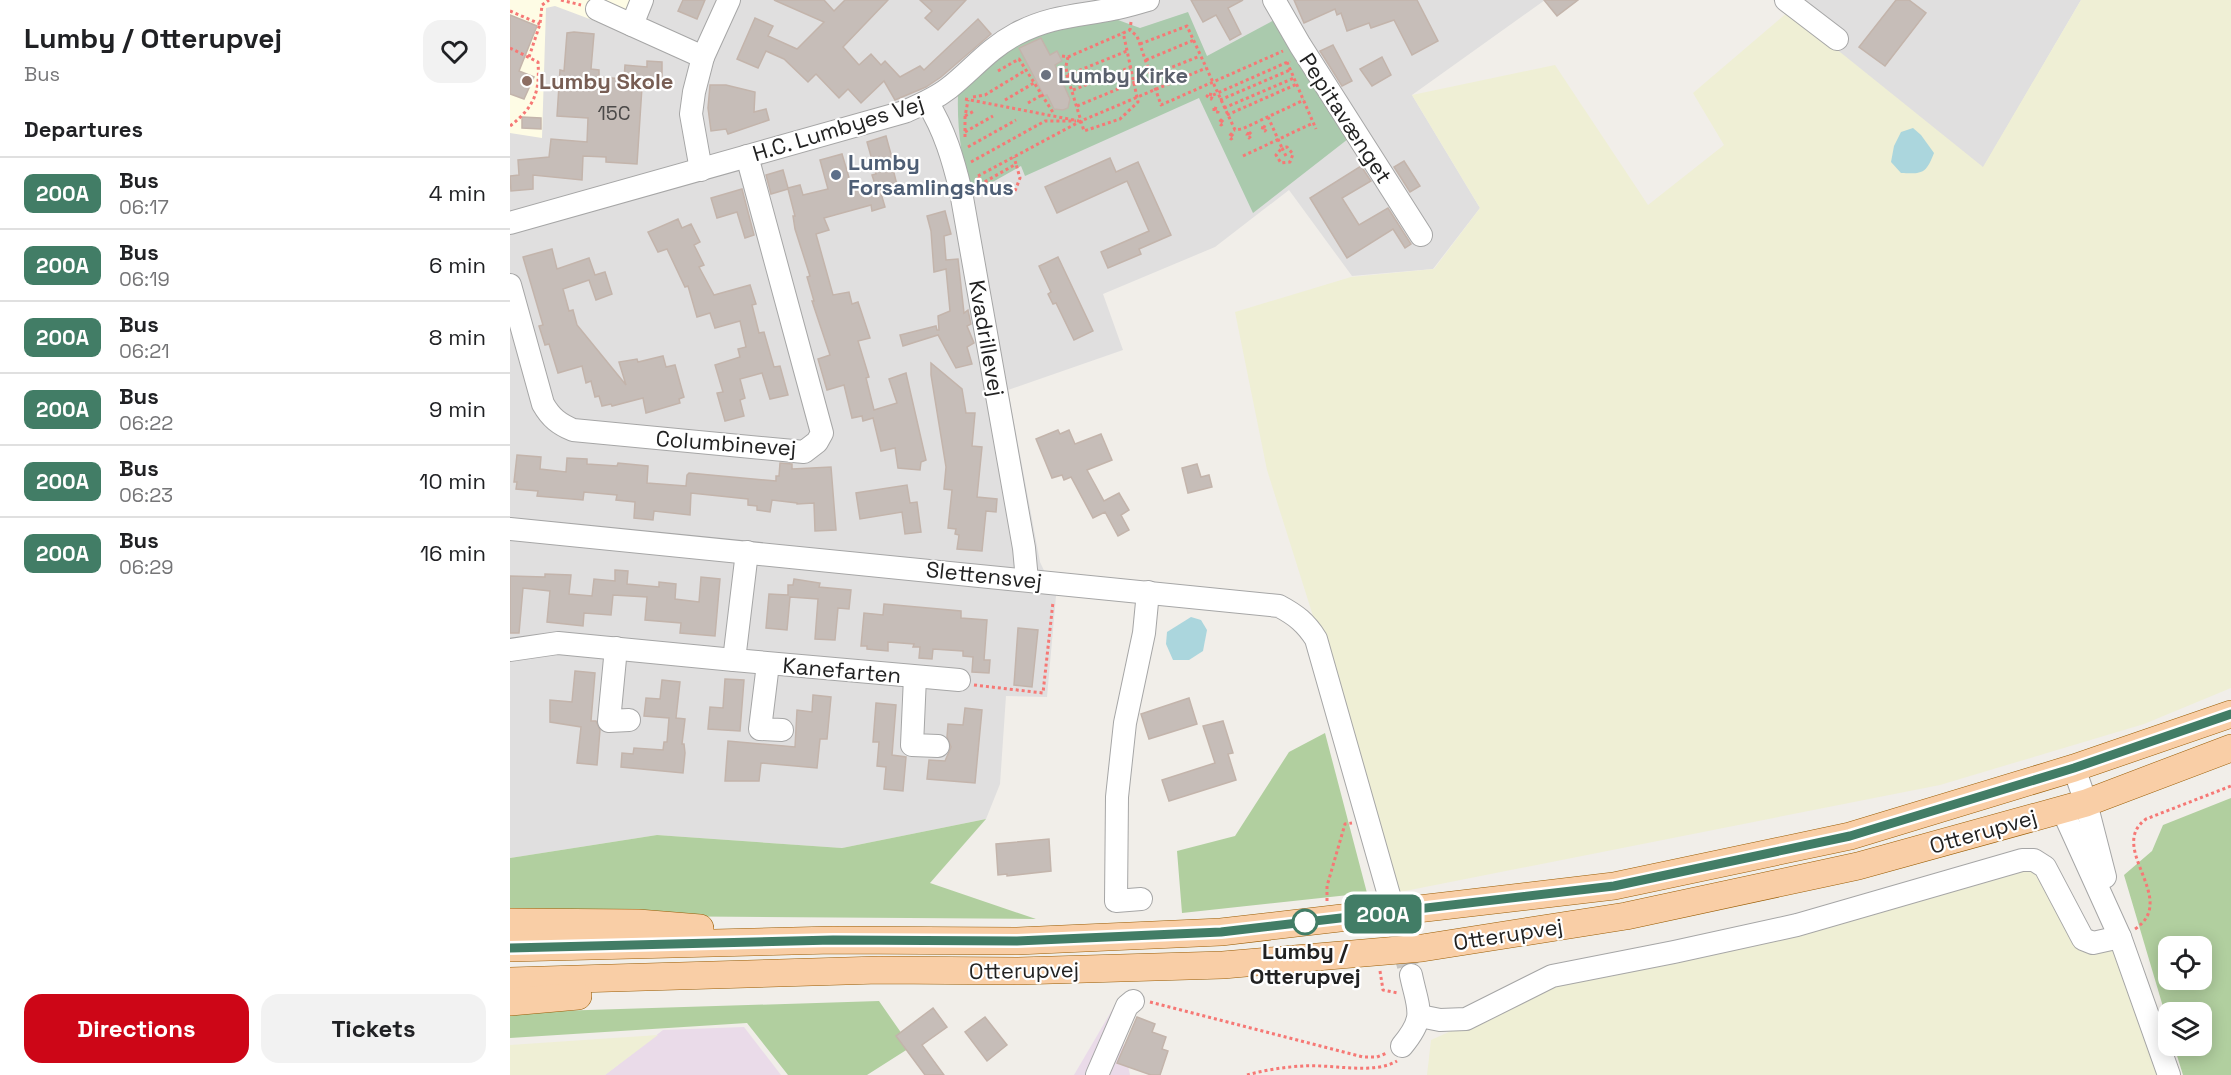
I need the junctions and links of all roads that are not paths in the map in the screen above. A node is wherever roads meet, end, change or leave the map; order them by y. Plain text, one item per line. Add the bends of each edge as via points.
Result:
1 (642, 0) edge
2 (729, 0) edge
3 (1148, 0) edge
4 (1274, 0) edge
5 (1786, 0) edge
6 (597, 9) dead end
7 (632, 25) junction
8 (1837, 39) dead end
9 (703, 57) junction
10 (927, 102) junction
11 (747, 156) junction
12 (701, 170) junction
13 (510, 223) edge
14 (1421, 235) dead end
15 (510, 285) edge
16 (510, 529) edge
17 (747, 552) junction
18 (1028, 580) junction
19 (1148, 592) junction
20 (616, 648) junction
21 (510, 650) edge
22 (734, 660) junction
23 (768, 664) junction
24 (915, 677) junction
25 (959, 680) road end
26 (2229, 715) edge
27 (629, 720) dead end
28 (782, 730) dead end
29 (938, 746) dead end
30 (2231, 748) edge
31 (2076, 791) junction
32 (1389, 895) tunnel mouth
33 (1141, 899) dead end
34 (510, 922) edge
35 (2120, 937) junction
36 (833, 940) junction
37 (510, 948) edge
38 (830, 973) junction
39 (510, 981) edge
40 (1412, 982) tunnel mouth
41 (1133, 1001) road end
42 (510, 1002) edge
43 (1420, 1016) junction
44 (1402, 1046) road end
45 (1097, 1075) edge
46 (2169, 1075) edge

1 - 7 street
2 - 9 street
3 - 10 street, H.C. Lumbyes Vej via 1041,23 976,62 963,92
4 - 14 street, Pepitavænget
5 - 8 street
6 - 7 street
7 - 9 street
9 - 12 street via 691,114
10 - 11 street, H.C. Lumbyes Vej
10 - 18 street, Kvadrillevej via 948,143 961,192
11 - 12 street, H.C. Lumbyes Vej
11 - 15 street, Columbinevej via 822,433 804,452 573,430 560,425 543,404
12 - 13 street, H.C. Lumbyes Vej
16 - 17 street, Slettensvej
17 - 18 street, Slettensvej
17 - 22 street
18 - 19 street, Slettensvej
19 - 32 street, Slettensvej via 1280,606 1308,627 1316,639
19 - 33 street via 1116,797 1116,901
20 - 21 street, Kanefarten via 558,643
20 - 22 street, Kanefarten
20 - 27 street via 609,721
22 - 23 street, Kanefarten
23 - 24 street, Kanefarten
23 - 28 street, Kanefarten via 760,729
24 - 25 street, Kanefarten
24 - 29 street, Kanefarten via 912,746
26 - 31 main road, Otterupvej
30 - 31 main road, Otterupvej
31 - 35 street
31 - 36 main road, Otterupvej via 1614,886 1221,932 1017,941
31 - 38 main road, Otterupvej via 1835,871 1626,916 1422,948 1223,965
34 - 36 main road via 638,923
35 - 43 street via 2093,943 2082,939 2045,867 2034,860 2022,860 1797,925 1552,976 1466,1019
35 - 46 street
36 - 37 main road, Otterupvej
38 - 39 main road, Otterupvej
38 - 42 main road
40 - 43 street
41 - 45 street via 1127,1006
43 - 44 street via 1414,1032

